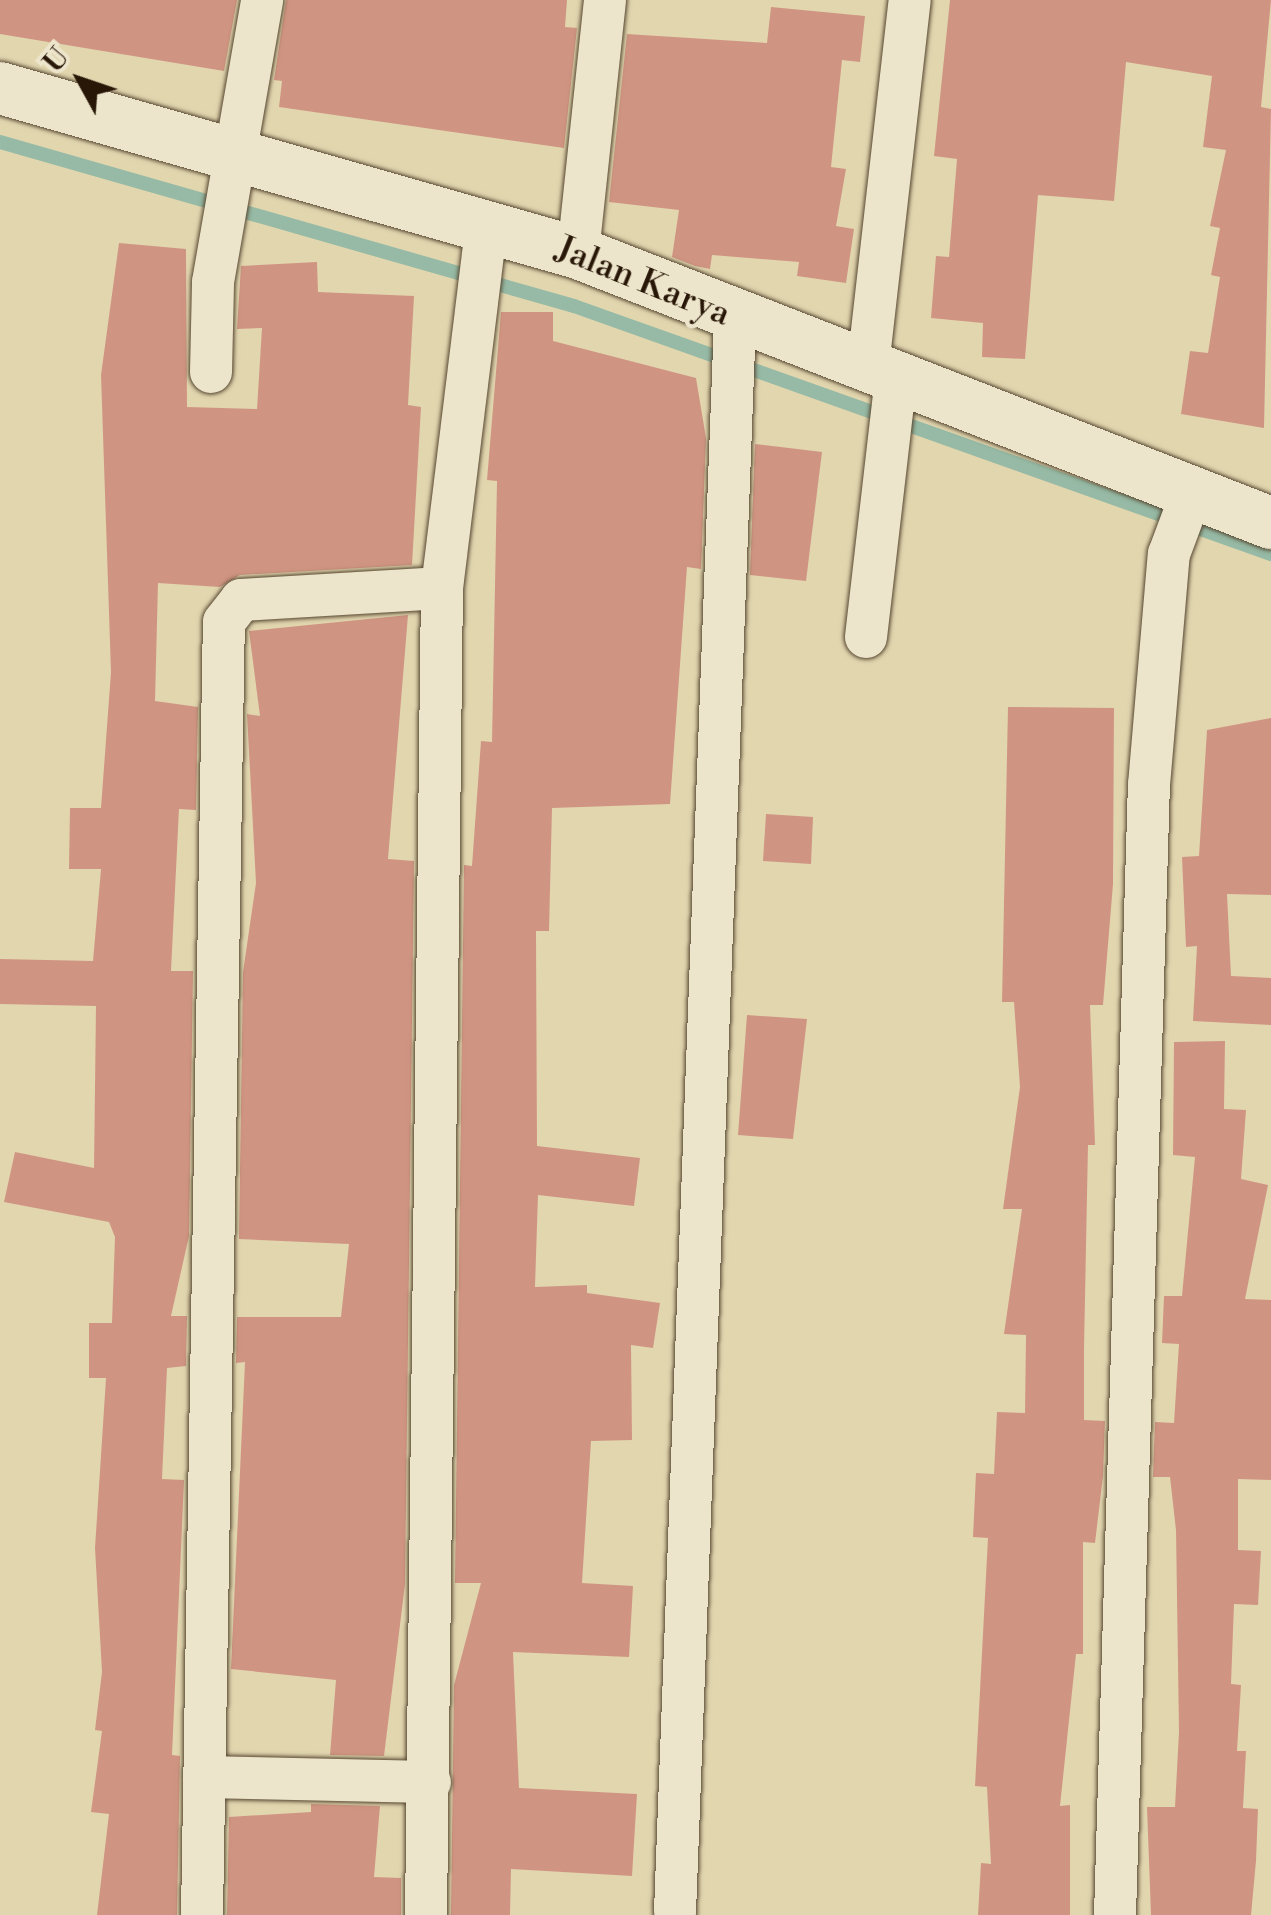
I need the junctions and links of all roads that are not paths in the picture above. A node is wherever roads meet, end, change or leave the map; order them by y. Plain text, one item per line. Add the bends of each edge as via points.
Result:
1 (262, 0) edge
2 (606, 0) edge
3 (910, 0) edge
4 (0, 88) edge
5 (232, 189) junction
6 (483, 236) junction
7 (578, 253) junction
8 (731, 344) junction
9 (212, 372) dead end
10 (882, 372) junction
11 (1188, 504) junction
12 (1271, 522) edge
13 (442, 588) junction
14 (866, 637) dead end
15 (204, 1777) junction
16 (430, 1782) junction
17 (675, 1912) dead end
18 (202, 1915) edge
19 (426, 1915) edge
20 (1114, 1915) edge

1 - 5 street
2 - 7 street
3 - 10 street
4 - 5 street, Jalan Karya
5 - 6 street, Jalan Karya
5 - 9 street
6 - 7 street, Jalan Karya
6 - 13 street
7 - 8 street, Jalan Karya
8 - 10 street, Jalan Karya
8 - 17 street
10 - 11 street, Jalan Karya
10 - 14 street
11 - 12 street, Jalan Karya
11 - 20 street via 1168,554 1149,785
13 - 15 street via 241,600 224,622
13 - 16 street
15 - 16 street
15 - 18 street
16 - 19 street

